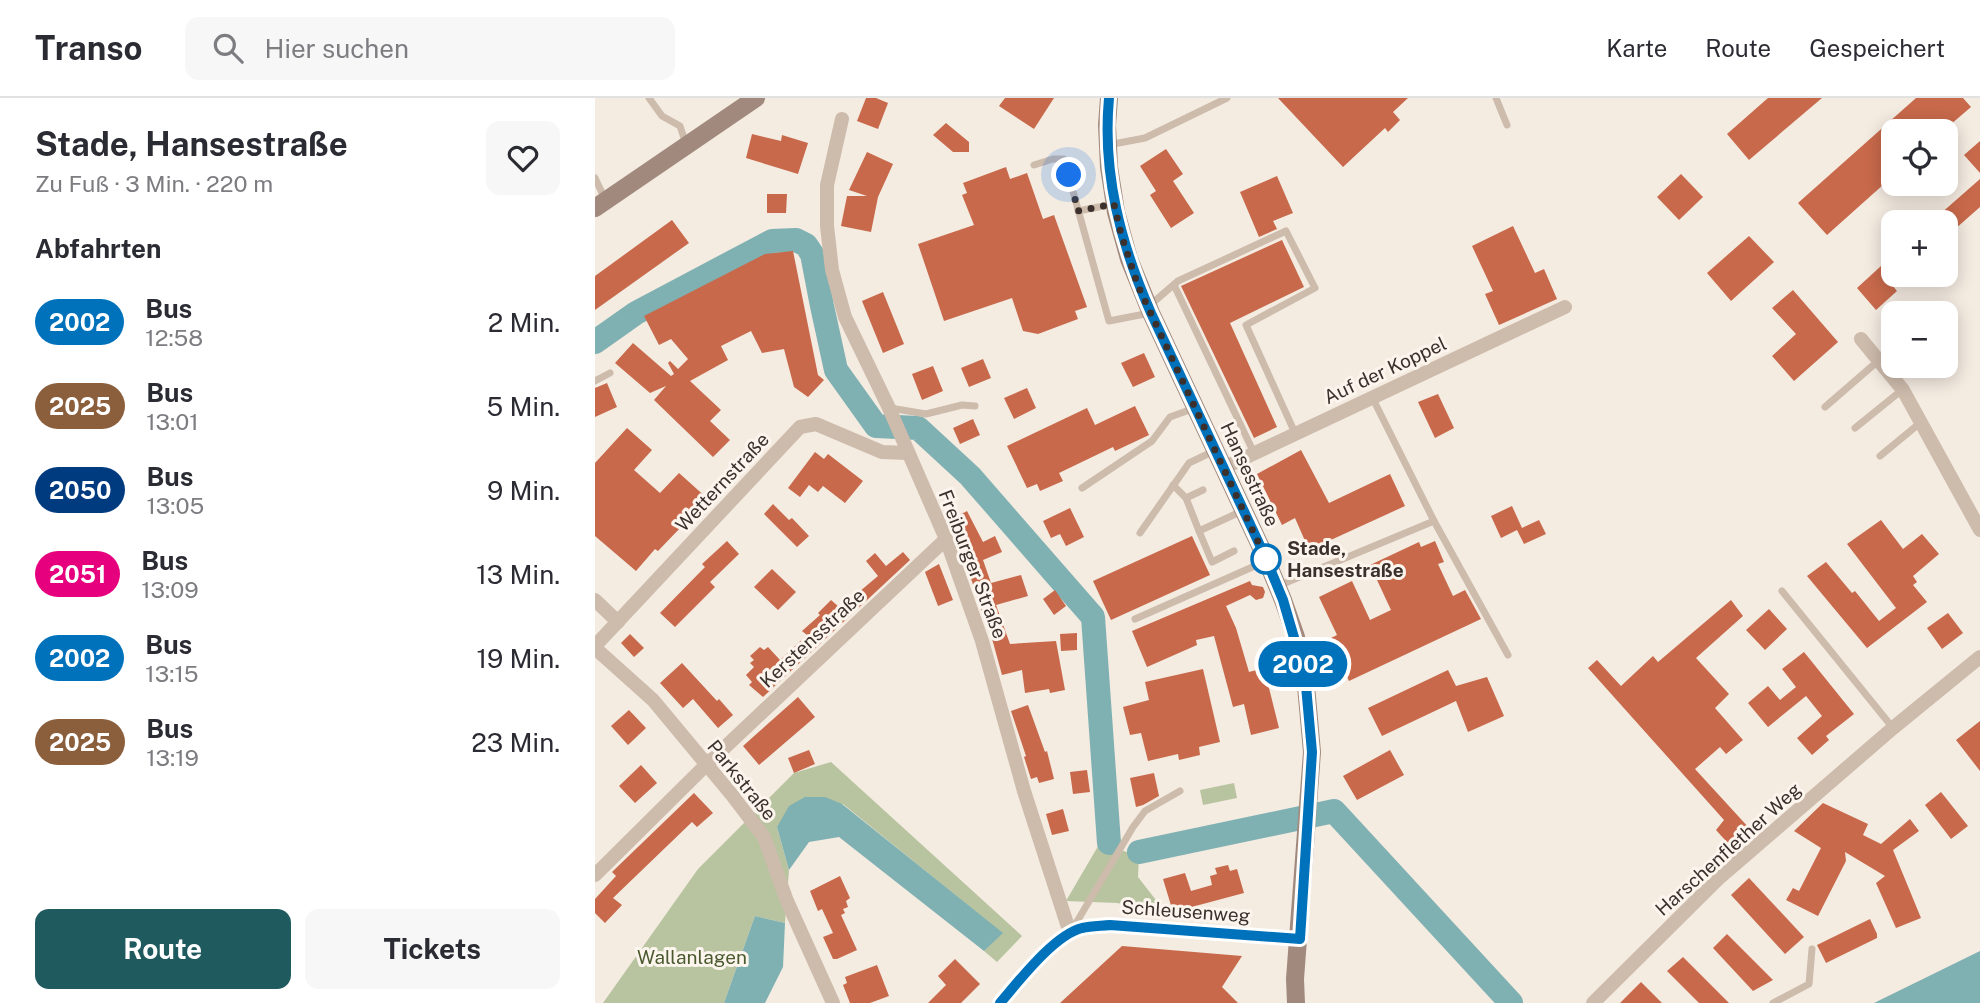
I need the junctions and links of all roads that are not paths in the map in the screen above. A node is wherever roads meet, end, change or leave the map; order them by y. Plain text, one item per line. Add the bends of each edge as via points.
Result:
1 (649, 98) edge
2 (756, 98) edge
3 (1109, 98) edge
4 (1227, 98) edge
5 (1496, 98) edge
6 (842, 119) dead end
7 (1507, 125) dead end
8 (686, 144) junction
9 (1108, 145) junction
10 (1034, 165) dead end
11 (595, 178) edge
12 (600, 204) edge
13 (1114, 204) junction
14 (1078, 211) junction
15 (1174, 285) junction
16 (1565, 307) dead end
17 (1149, 310) junction
18 (1861, 339) dead end
19 (1879, 360) junction
20 (610, 373) dead end
21 (595, 380) edge
22 (1903, 390) junction
23 (1372, 397) junction
24 (975, 405) dead end
25 (1825, 407) dead end
26 (889, 408) junction
27 (1195, 408) junction
28 (1921, 423) junction
29 (1855, 428) dead end
30 (1295, 433) junction
31 (908, 453) junction
32 (1254, 453) junction
33 (1880, 456) dead end
34 (1219, 459) junction
35 (1174, 485) junction
36 (1082, 488) dead end
37 (1203, 490) dead end
38 (1186, 498) junction
39 (1244, 510) junction
40 (1434, 521) junction
41 (1979, 523) edge
42 (1199, 531) junction
43 (1140, 533) dead end
44 (946, 539) junction
45 (1234, 551) dead end
46 (1267, 561) junction
47 (1277, 586) junction
48 (1782, 591) dead end
49 (595, 600) edge
50 (1135, 619) dead end
51 (618, 622) junction
52 (595, 647) edge
53 (1509, 655) dead end
54 (1980, 657) edge
55 (1893, 728) junction
56 (706, 765) junction
57 (1180, 792) dead end
58 (595, 875) edge
59 (1070, 933) junction
60 (1300, 939) junction
61 (1812, 949) dead end
62 (834, 1003) edge
63 (1000, 1003) edge
64 (1296, 1003) edge
65 (1593, 1003) edge
66 (1773, 1003) edge

1 - 8 lane via 662,116 680,126
2 - 8 main road
3 - 9 main road, Hansestraße
4 - 9 lane via 1145,138
5 - 7 lane
6 - 26 street, Freiburger Straße via 827,185 832,270 845,317
8 - 12 main road
9 - 13 main road, Hansestraße
10 - 14 lane via 1064,159
11 - 12 lane
13 - 14 lane
13 - 17 main road, Hansestraße
14 - 17 lane via 1109,321
15 - 17 lane
15 - 30 lane via 1286,231 1315,288 1246,324
15 - 32 lane
16 - 23 street, Auf der Koppel
17 - 27 main road, Hansestraße
18 - 19 street
19 - 22 street
19 - 25 lane
20 - 21 lane
22 - 28 street
22 - 29 lane
23 - 30 street, Auf der Koppel
23 - 40 lane
24 - 26 lane via 926,414
26 - 31 street, Freiburger Straße
27 - 34 main road, Hansestraße
27 - 36 lane via 1170,417 1152,441
28 - 33 lane
28 - 41 street
30 - 32 street, Auf der Koppel
31 - 44 street, Freiburger Straße
31 - 51 street, Wetternstraße via 882,452 816,424 800,427
32 - 34 street, Auf der Koppel
34 - 35 lane via 1189,463
34 - 39 main road, Hansestraße
35 - 38 lane
35 - 43 lane
37 - 38 lane
38 - 42 lane
39 - 42 lane
39 - 46 main road, Hansestraße
40 - 47 lane
40 - 53 lane
42 - 45 lane via 1212,562
44 - 56 street, Kerstensstraße
44 - 59 street, Freiburger Straße via 982,640
46 - 47 main road, Hansestraße
46 - 50 lane
47 - 60 main road, Hansestraße via 1305,675 1312,752
48 - 55 lane
49 - 51 street
51 - 52 street, Wetternstraße
52 - 56 street, Parkstraße via 653,701
54 - 55 street, Harschenflether Weg
55 - 65 street, Harschenflether Weg via 1718,878
56 - 58 street, Kerstensstraße
56 - 62 street, Parkstraße via 764,837 787,901
57 - 59 lane via 1145,811
59 - 60 street, Schleusenweg via 1110,925
59 - 63 street via 1049,949
60 - 64 main road, Hansestraße
61 - 66 lane via 1809,984

